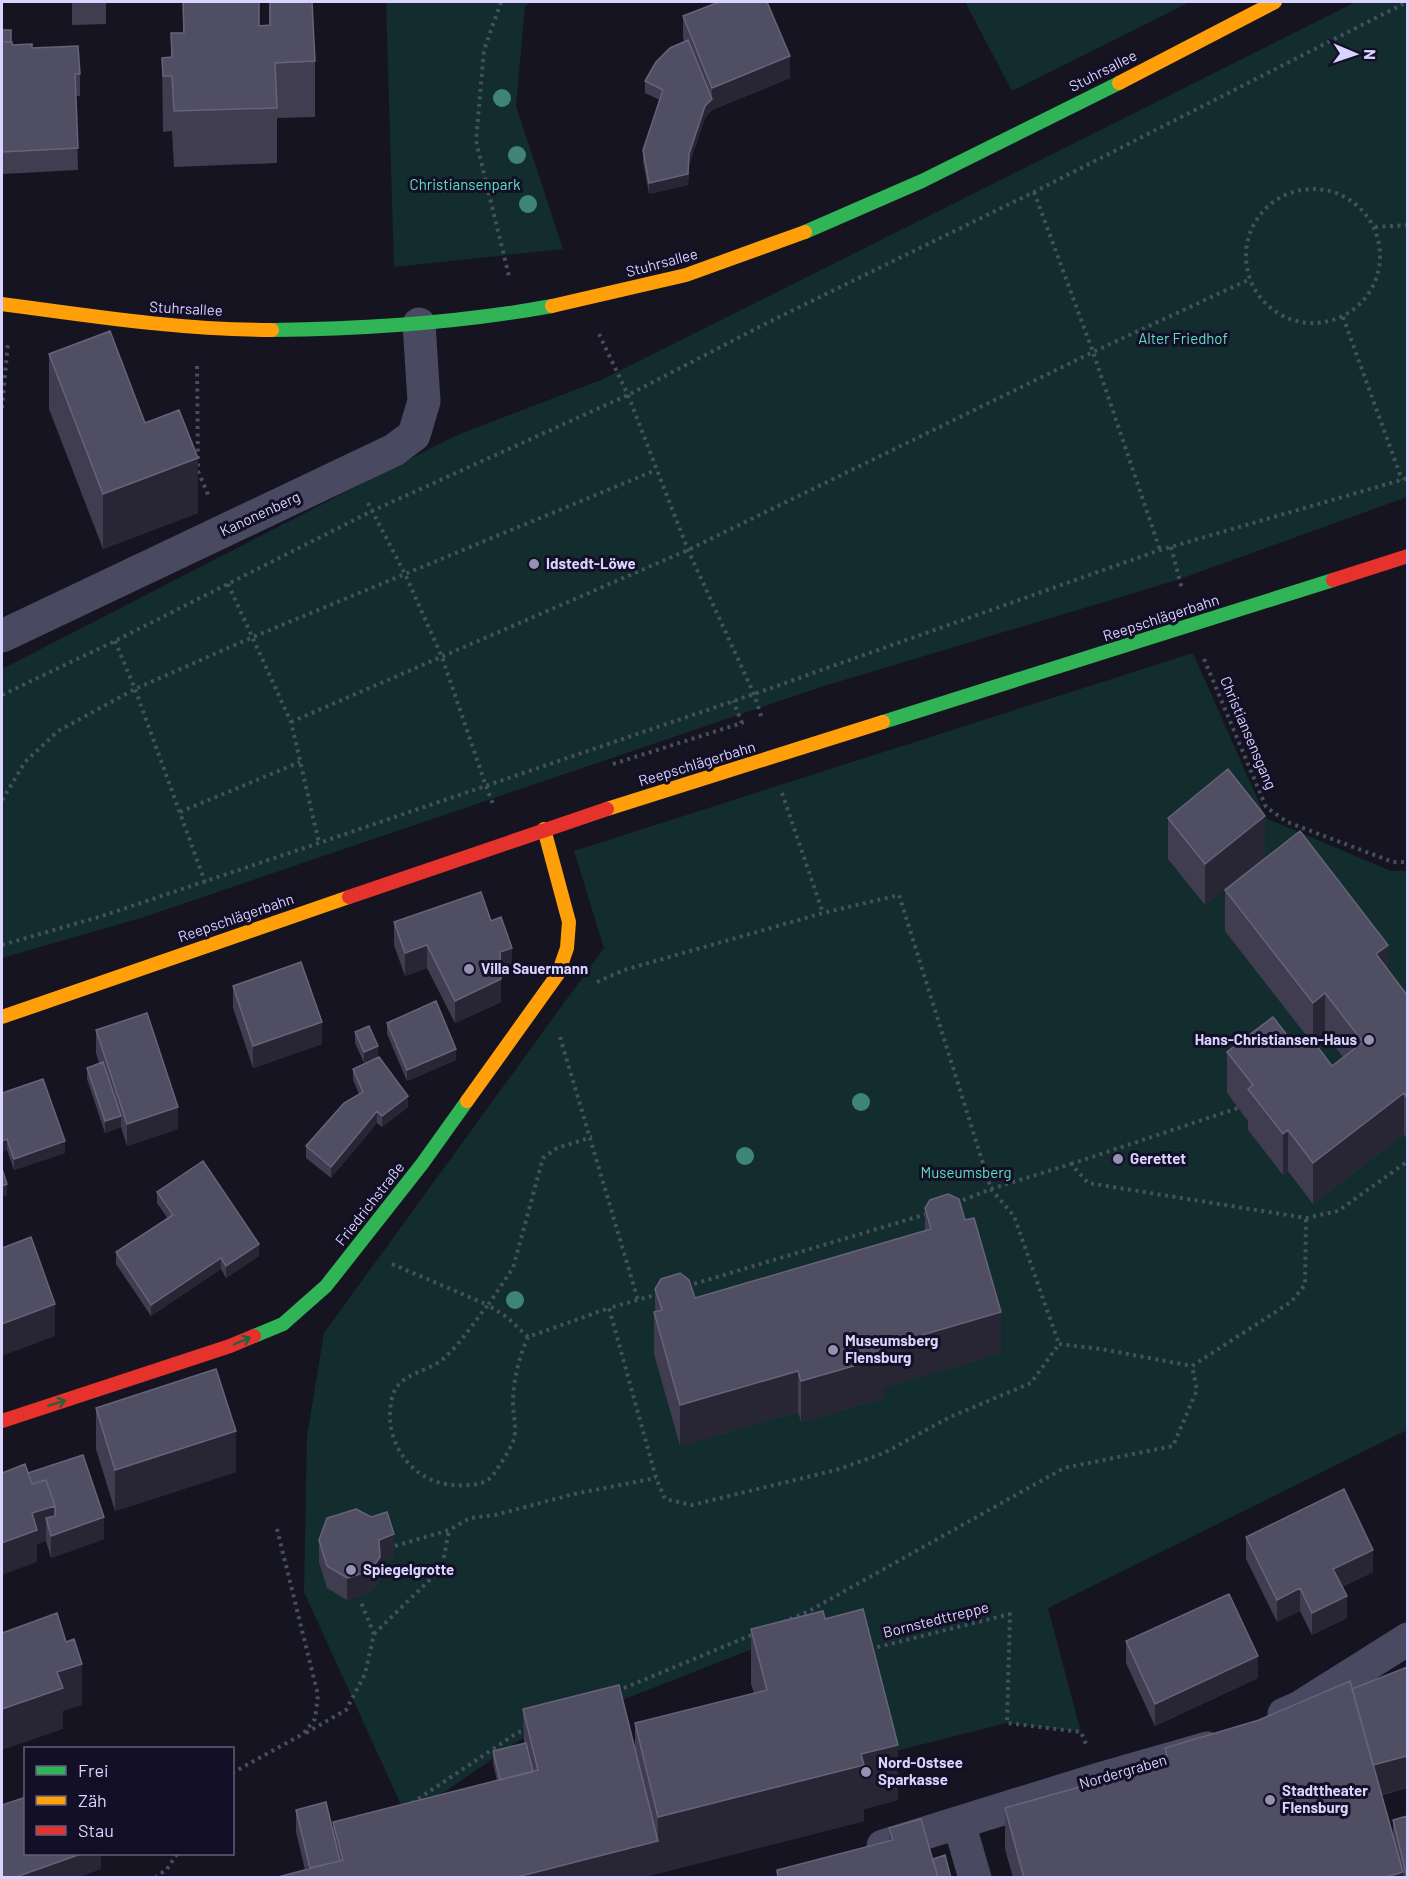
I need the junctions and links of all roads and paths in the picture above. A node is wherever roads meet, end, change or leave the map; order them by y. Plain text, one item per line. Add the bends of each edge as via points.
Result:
1 (501, 2) edge
2 (1275, 2) edge
3 (1407, 2) edge
4 (1034, 192) junction
5 (1407, 225) edge
6 (1375, 227) junction
7 (1248, 280) junction
8 (584, 301) junction
9 (7, 305) edge
10 (518, 312) junction
11 (1343, 317) junction
12 (419, 324) junction
13 (196, 326) junction
14 (1093, 352) junction
15 (628, 395) junction
16 (2, 408) edge
17 (656, 470) junction
18 (350, 471) junction
19 (1407, 478) edge
20 (1402, 480) junction
21 (372, 511) junction
22 (222, 531) junction
23 (688, 550) junction
24 (1160, 550) junction
25 (1407, 556) edge
26 (405, 574) junction
27 (228, 584) junction
28 (1192, 626) junction
29 (2, 636) edge
30 (253, 637) junction
31 (115, 641) junction
32 (442, 657) junction
33 (135, 689) junction
34 (754, 694) junction
35 (2, 695) edge
36 (733, 701) junction
37 (291, 722) junction
38 (764, 725) dead end
39 (771, 758) junction
40 (300, 762) junction
41 (610, 765) dead end
42 (486, 786) junction
43 (2, 800) edge
44 (493, 804) dead end
45 (180, 812) junction
46 (544, 829) junction
47 (319, 843) junction
48 (1407, 862) edge
49 (205, 882) junction
50 (823, 913) junction
51 (2, 945) edge
52 (624, 970) dead end
53 (2, 1017) edge
54 (559, 1033) dead end
55 (1238, 1108) dead end
56 (592, 1137) junction
57 (1407, 1161) edge
58 (1071, 1164) junction
59 (991, 1189) junction
60 (950, 1205) edge
61 (940, 1209) edge
62 (1306, 1218) junction
63 (356, 1248) junction
64 (684, 1286) edge
65 (661, 1293) edge
66 (638, 1300) junction
67 (488, 1305) junction
68 (609, 1308) junction
69 (528, 1336) junction
70 (1059, 1344) junction
71 (1192, 1366) junction
72 (2, 1420) edge
73 (656, 1478) junction
74 (276, 1525) dead end
75 (449, 1530) junction
76 (395, 1546) edge
77 (360, 1600) dead end
78 (809, 1611) junction
79 (814, 1620) edge
80 (776, 1624) edge
81 (755, 1633) edge
82 (374, 1634) junction
83 (1407, 1639) edge
84 (866, 1650) edge
85 (614, 1692) edge
86 (527, 1728) edge
87 (303, 1734) junction
88 (234, 1772) edge
89 (1098, 1779) junction
90 (409, 1805) edge
91 (959, 1823) junction
92 (858, 1853) edge
93 (176, 1855) edge
94 (155, 1878) edge
95 (975, 1878) edge

1 - 10 path via 484,50 476,141
2 - 8 street, Stuhrsallee via 959,164 806,232 700,271
3 - 4 path
4 - 14 path
4 - 15 path
5 - 6 path
6 - 7 path via 1354,201 1322,188 1283,194 1260,212 1245,244
6 - 11 path via 1380,262 1370,293
7 - 11 path via 1269,309 1309,324
7 - 14 path
8 - 10 street, Stuhrsallee
8 - 15 path
9 - 13 street, Stuhrsallee
9 - 16 path
10 - 12 street, Stuhrsallee
11 - 20 path
12 - 13 street, Stuhrsallee via 282,330
12 - 18 street, Kanonenberg via 424,401 414,435 394,450
13 - 22 path via 198,471
14 - 23 path
14 - 24 path
15 - 17 path
15 - 21 path
17 - 23 path
17 - 26 path
18 - 21 path
18 - 22 street, Kanonenberg
19 - 20 path
20 - 24 path
21 - 26 path
21 - 27 path
22 - 29 street, Kanonenberg
23 - 32 path
23 - 34 path
24 - 34 path
25 - 28 street, Reepschlägerbahn
26 - 30 path
26 - 32 path
27 - 30 path
27 - 31 path
28 - 39 street, Reepschlägerbahn
28 - 48 path, Christiansensgang via 1266,807 1287,822 1393,862
30 - 33 path
30 - 37 path
31 - 33 path
31 - 35 path
32 - 37 path
32 - 42 path
33 - 43 path via 58,731 25,762
33 - 45 path
34 - 36 path
34 - 38 path
36 - 41 path via 742,723
36 - 42 path
37 - 40 path
39 - 46 street, Reepschlägerbahn
39 - 50 path
40 - 45 path
40 - 47 path
42 - 44 path
42 - 47 path
45 - 49 path
46 - 53 street, Reepschlägerbahn
46 - 63 street, Friedrichstraße via 569,922 567,948 558,974 422,1164
47 - 49 path
49 - 51 path
50 - 52 path
50 - 59 path via 899,895
54 - 56 path
55 - 58 path
56 - 66 path
56 - 67 path via 557,1148 543,1158 513,1269
57 - 62 path via 1338,1211
58 - 59 path
58 - 62 path via 1088,1183
59 - 60 path
59 - 70 path via 1014,1216
61 - 64 path
62 - 71 path via 1305,1285 1291,1302
63 - 67 path
72 -> 63 street, Friedrichstraße via 230,1346 283,1324 326,1286
65 - 66 path
66 - 68 path
67 - 69 path
67 - 69 path via 444,1358 403,1380 392,1396 390,1419 399,1452 423,1478 459,1486 480,1484 492,1476 513,1442 515,1383
68 - 69 path
68 - 73 path
70 - 71 path
70 - 73 path via 1030,1383 950,1417 884,1454 836,1470 692,1505 665,1499
71 - 78 path via 1197,1390 1173,1446 1064,1468
73 - 75 path via 470,1518
74 - 87 path via 318,1695 315,1719
75 - 76 path
75 - 82 path via 442,1568
77 - 82 path
78 - 79 path
78 - 80 path
81 - 85 path
82 - 87 path via 365,1674 346,1710
83 - 89 street, Nordergraben via 1300,1707 1248,1731 1217,1745
84 - 89 path, Bornstedttreppe via 1010,1614 1007,1723 1081,1732
86 - 90 path
87 - 88 path
89 - 91 street, Nordergraben
91 - 92 street, Nordergraben
91 - 95 street
93 - 94 path

